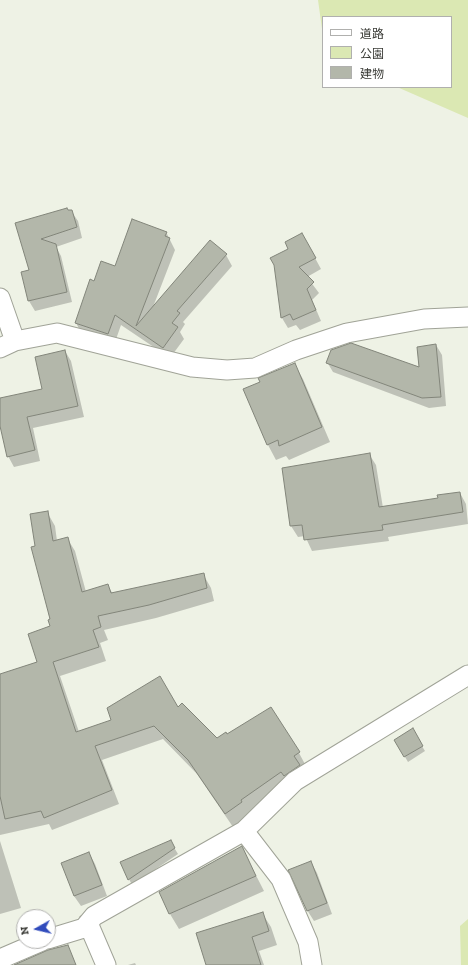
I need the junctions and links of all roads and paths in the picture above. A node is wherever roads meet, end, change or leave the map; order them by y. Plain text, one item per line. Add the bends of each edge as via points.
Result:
1 (0, 298) edge
2 (468, 317) edge
3 (8, 345) edge
4 (468, 675) edge
5 (244, 831) junction
6 (88, 923) junction
7 (56, 937) edge
8 (23, 949) edge
9 (0, 959) edge
10 (106, 965) edge
11 (312, 965) edge

1 - 3 street
2 - 3 street via 424,319 347,333 296,350 255,368 227,370 192,367 57,333
4 - 5 street via 294,781
5 - 6 street via 94,916
5 - 11 street via 281,879 308,942
6 - 7 street via 84,928
6 - 10 street
8 - 9 street

